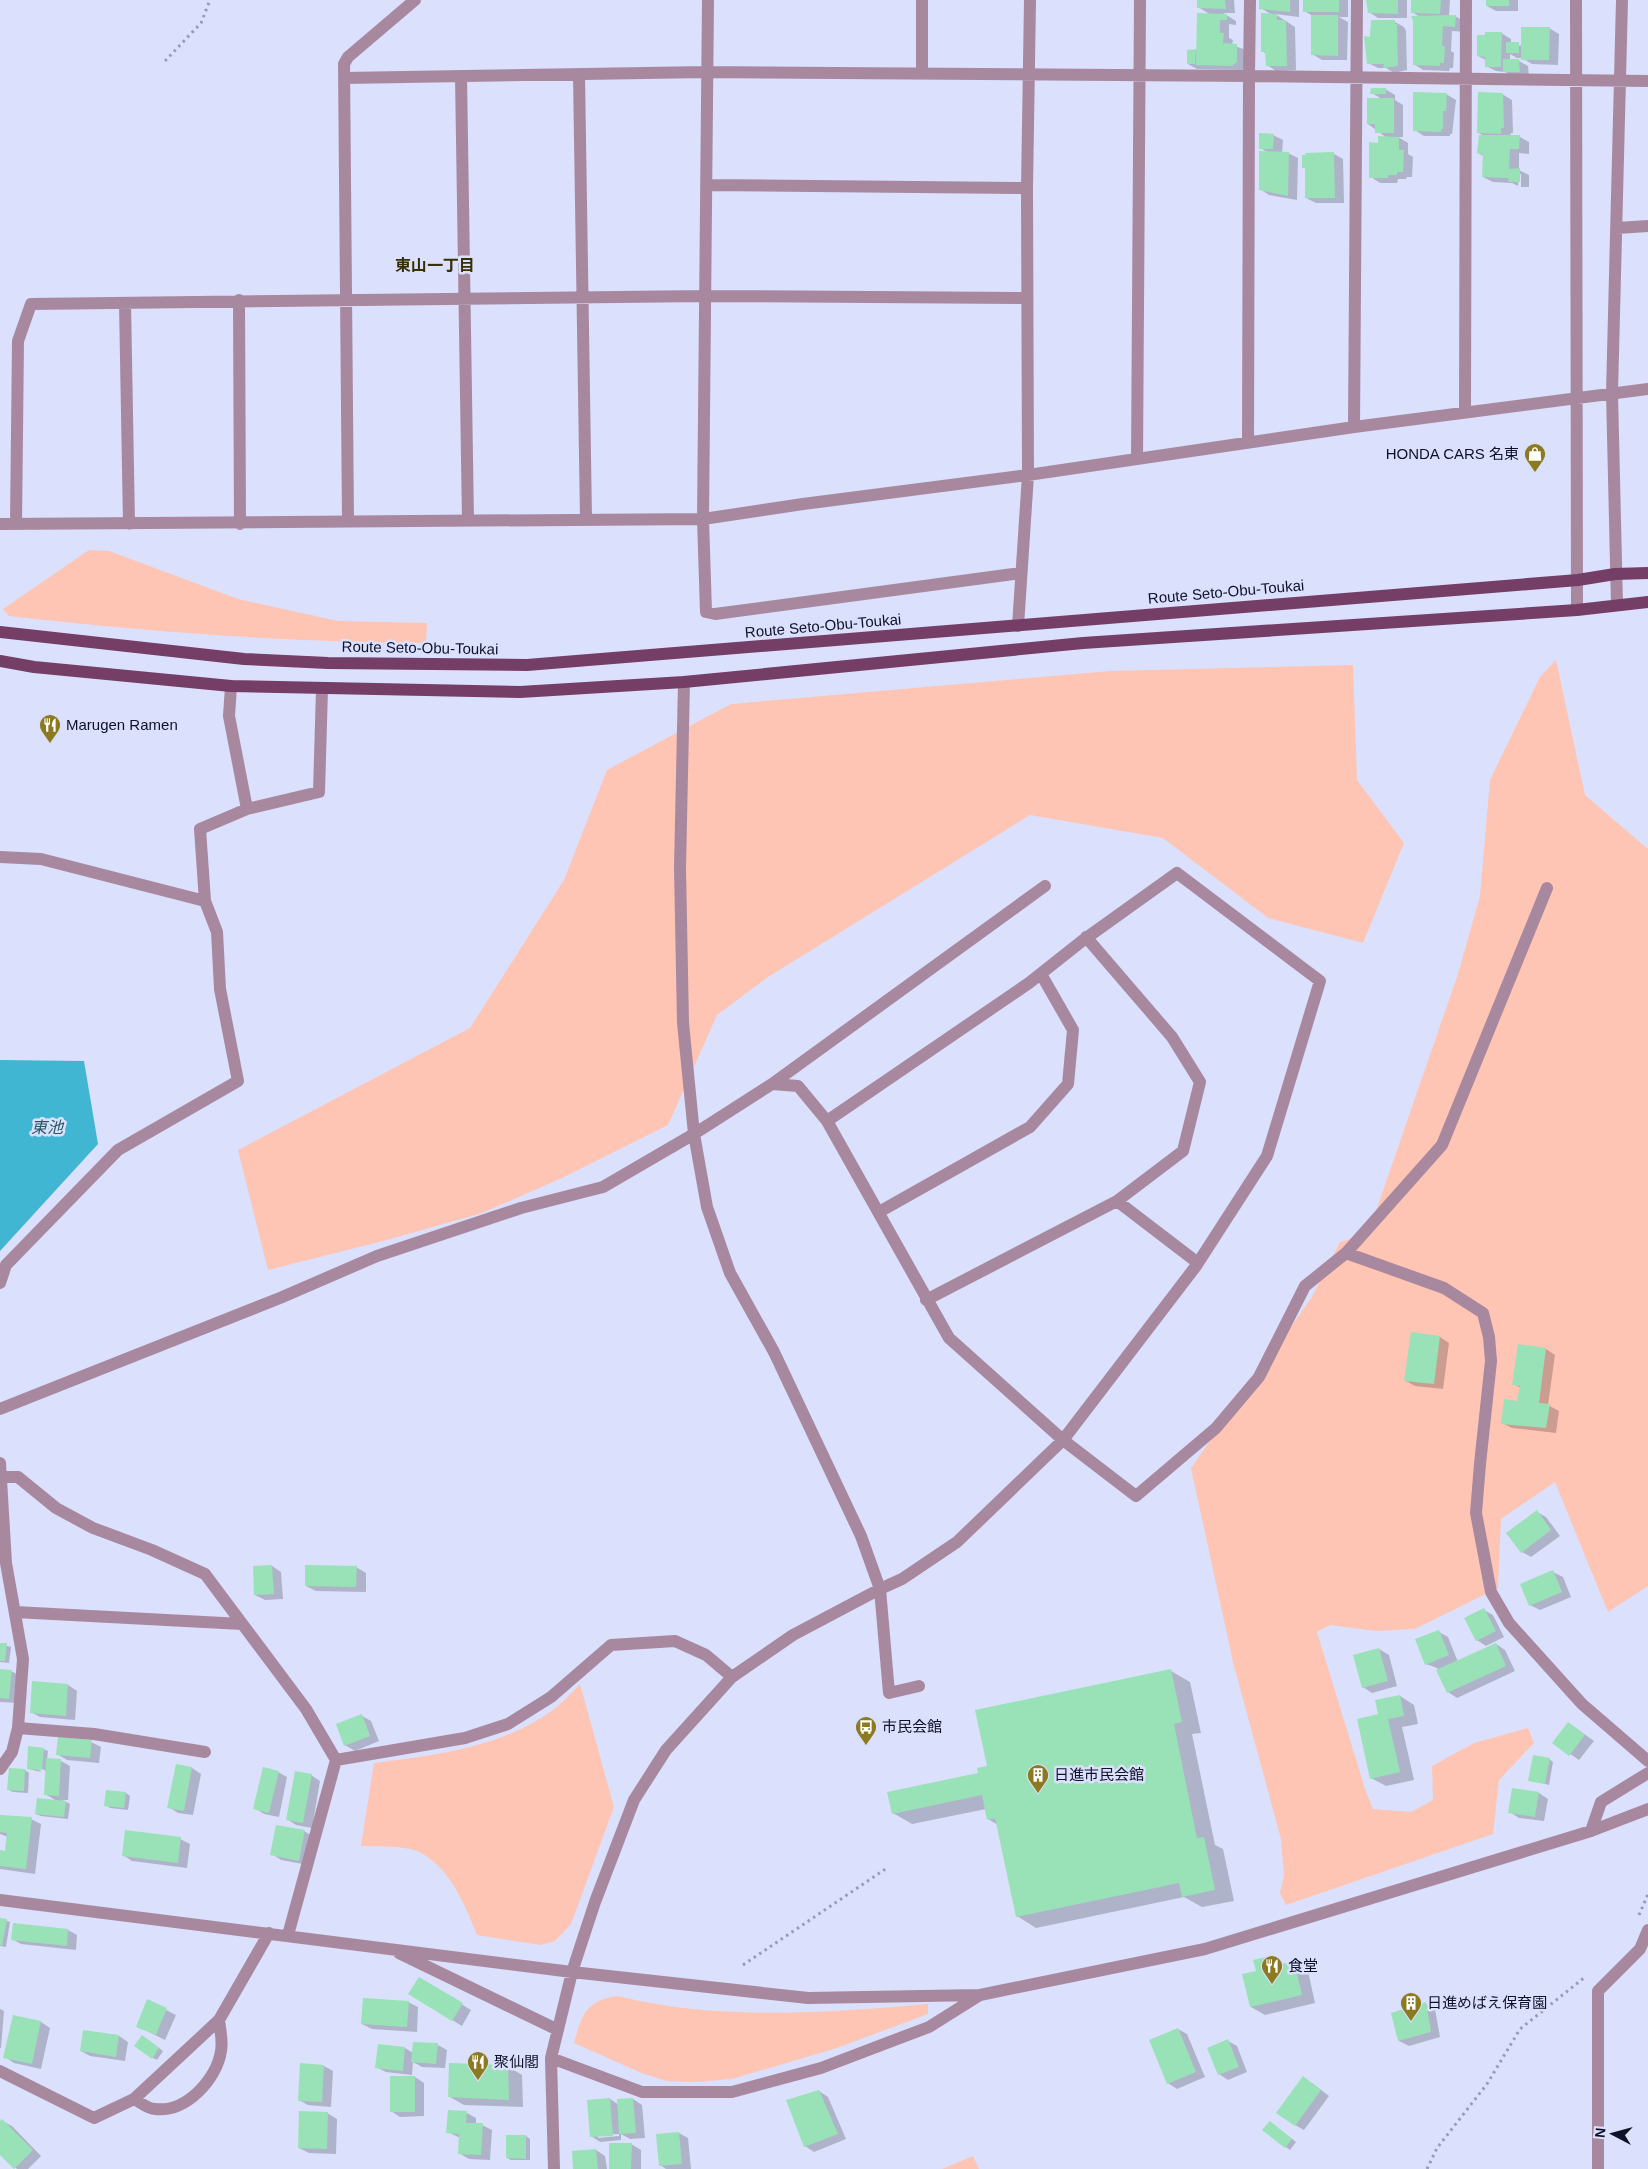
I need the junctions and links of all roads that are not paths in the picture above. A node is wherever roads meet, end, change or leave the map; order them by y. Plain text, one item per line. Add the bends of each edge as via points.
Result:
1 (415, 0) edge
2 (708, 0) edge
3 (922, 0) edge
4 (1030, 0) edge
5 (1140, 0) edge
6 (1250, 0) edge
7 (1357, 0) edge
8 (1466, 0) edge
9 (1576, 0) edge
10 (1622, 0) edge
11 (706, 72) junction
12 (922, 74) junction
13 (1030, 74) junction
14 (579, 75) junction
15 (461, 76) junction
16 (1140, 76) junction
17 (1249, 76) junction
18 (344, 78) junction
19 (1356, 78) junction
20 (1466, 78) junction
21 (1576, 80) junction
22 (1621, 81) junction
23 (1648, 81) edge
24 (706, 185) junction
25 (1027, 188) junction
26 (1648, 226) edge
27 (1617, 228) junction
28 (704, 296) junction
29 (583, 297) junction
30 (466, 298) junction
31 (1027, 298) junction
32 (346, 299) junction
33 (239, 300) junction
34 (125, 303) junction
35 (1648, 388) edge
36 (1612, 393) junction
37 (1576, 398) junction
38 (1465, 412) junction
39 (1354, 427) junction
40 (1248, 442) junction
41 (1137, 459) junction
42 (1028, 476) junction
43 (586, 519) junction
44 (703, 519) junction
45 (348, 521) junction
46 (468, 521) junction
47 (0, 524) edge
48 (16, 524) junction
49 (129, 524) junction
50 (240, 524) junction
51 (1021, 573) junction
52 (1648, 573) edge
53 (1615, 574) junction
54 (1578, 580) junction
55 (1648, 602) edge
56 (1617, 605) junction
57 (1577, 610) junction
58 (1018, 626) junction
59 (0, 632) edge
60 (0, 661) edge
61 (684, 682) junction
62 (231, 686) junction
63 (322, 689) junction
64 (247, 809) junction
65 (0, 857) edge
66 (1045, 886) dead end
67 (1548, 888) dead end
68 (205, 901) junction
69 (1086, 937) junction
70 (1041, 974) junction
71 (772, 1084) junction
72 (827, 1120) junction
73 (694, 1134) junction
74 (1117, 1201) junction
75 (879, 1212) junction
76 (1346, 1253) junction
77 (1198, 1263) junction
78 (1, 1277) edge
79 (926, 1300) junction
80 (0, 1409) edge
81 (1063, 1440) junction
82 (0, 1463) edge
83 (1, 1477) edge
84 (880, 1589) junction
85 (9, 1606) edge
86 (242, 1624) junction
87 (732, 1677) junction
88 (919, 1686) dead end
89 (18, 1728) junction
90 (205, 1752) dead end
91 (336, 1760) junction
92 (1648, 1761) edge
93 (0, 1769) edge
94 (1648, 1773) edge
95 (1648, 1809) edge
96 (1591, 1831) junction
97 (0, 1900) edge
98 (1648, 1930) edge
99 (268, 1934) junction
100 (288, 1935) junction
101 (390, 1948) junction
102 (572, 1972) junction
103 (980, 1995) junction
104 (220, 2020) junction
105 (558, 2030) junction
106 (551, 2058) junction
107 (0, 2071) edge
108 (134, 2099) junction
109 (554, 2169) edge
110 (1598, 2169) edge

1 - 18 street via 348,57 344,64
2 - 11 street
3 - 12 street
4 - 13 street
5 - 16 street
6 - 17 street
7 - 19 street
8 - 20 street
9 - 21 street
10 - 22 street
11 - 12 street
11 - 14 street
11 - 24 street
12 - 13 street
13 - 16 street
13 - 25 street
14 - 15 street
14 - 29 street
15 - 18 street
15 - 30 street
16 - 17 street
16 - 41 street
17 - 19 street
17 - 40 street
18 - 32 street
19 - 20 street
19 - 39 street
20 - 21 street
20 - 38 street
21 - 22 street
21 - 37 street
22 - 23 street
22 - 27 street
24 - 25 street
24 - 28 street
25 - 31 street
26 - 27 street
27 - 36 street
28 - 29 street
28 - 31 street
28 - 44 street
29 - 30 street
29 - 43 street
30 - 32 street
30 - 46 street
31 - 42 street
32 - 33 street
32 - 45 street
33 - 34 street
33 - 50 street
34 - 48 street via 32,304 18,341
34 - 49 street
35 - 36 street
36 - 37 street
36 - 53 street
37 - 38 street
37 - 54 street
38 - 39 street
39 - 40 street
40 - 41 street
41 - 42 street
42 - 44 street
42 - 51 street
43 - 44 street
43 - 46 street
44 - 51 street via 705,600 709,614
45 - 46 street
45 - 50 street
47 - 48 street
48 - 49 street
49 - 50 street
51 - 58 street
52 - 53 main road, Route Seto-Obu-Toukai
53 - 54 main road, Route Seto-Obu-Toukai
53 - 56 street
54 - 57 street
54 - 58 main road, Route Seto-Obu-Toukai
55 - 56 main road
56 - 57 main road
57 - 61 main road via 1083,643
58 - 59 main road, Route Seto-Obu-Toukai via 527,665 244,659
60 - 62 main road
61 - 63 main road via 520,692
61 - 73 street via 680,868 683,1013
62 - 63 main road
62 - 64 street via 229,716
63 - 64 street via 319,792
64 - 68 street via 200,829
65 - 68 street via 41,859
66 - 71 street
67 - 76 street via 1442,1145
68 - 78 street via 217,932 220,989 238,1080 118,1150 6,1265
69 - 70 street
69 - 74 street via 1172,1036 1200,1082 1183,1151
69 - 77 street via 1177,873 1320,981 1267,1156
70 - 72 street
70 - 75 street via 1073,1030 1068,1084 1030,1127
71 - 72 street via 798,1086
71 - 73 street
72 - 75 street
73 - 80 street via 603,1188 521,1208 377,1256
73 - 84 street via 707,1207 730,1274 774,1352 861,1536
74 - 77 street
74 - 79 street
75 - 79 street
76 - 81 street via 1305,1286 1258,1377 1216,1428 1136,1496
76 - 92 street via 1444,1288 1484,1313 1491,1361 1476,1513 1491,1592 1510,1623 1582,1704
77 - 81 street
79 - 81 street via 949,1338
81 - 84 street via 957,1542 902,1579
82 - 83 street
83 - 85 street
83 - 86 street via 18,1477 56,1508 92,1528 204,1574
84 - 87 street via 793,1635
84 - 88 street via 890,1694
85 - 86 street
85 - 89 street via 23,1659
86 - 91 street via 306,1708
87 - 91 street via 706,1655 675,1641 612,1645 550,1697 508,1724 464,1738
87 - 102 street via 666,1750 634,1800
89 - 90 street via 94,1734
89 - 93 street via 12,1752
91 - 100 street
94 - 96 street via 1600,1802
95 - 96 street
96 - 103 street via 1205,1949
97 - 99 street
98 - 110 street via 1640,1949 1598,1991
99 - 100 street
99 - 104 street
100 - 101 street
101 - 102 street
101 - 105 street
102 - 103 street via 808,1998
102 - 105 street
103 - 106 street via 929,2027 821,2068 732,2092 642,2092
104 - 108 street
104 - 108 street via 221,2050 212,2077 193,2095 173,2109 153,2110
105 - 106 street
106 - 109 street
107 - 108 street via 94,2118

